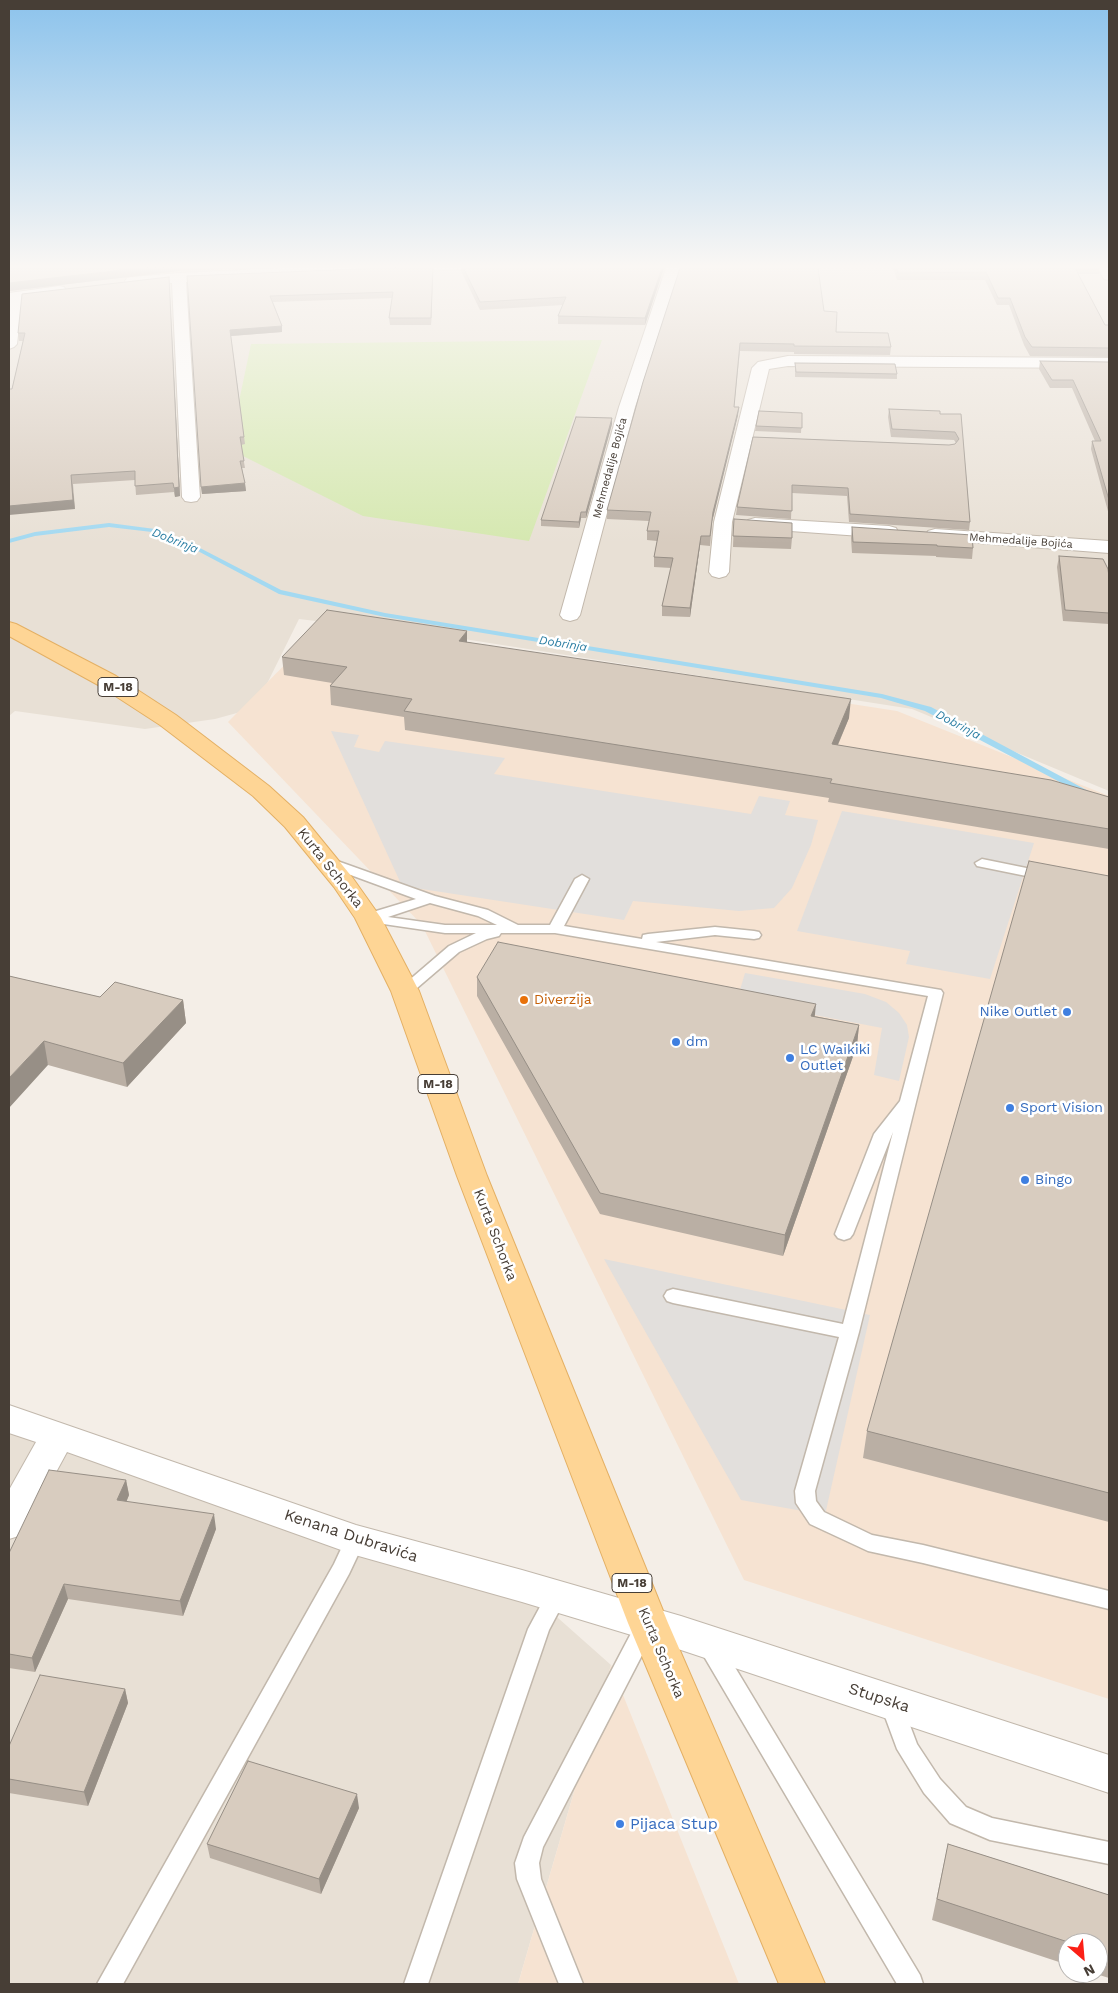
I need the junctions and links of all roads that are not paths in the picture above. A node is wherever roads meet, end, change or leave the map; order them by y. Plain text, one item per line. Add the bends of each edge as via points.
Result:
1 (183, 358) edge
2 (643, 358) edge
3 (1109, 363) edge
4 (742, 438) junction
5 (762, 439) edge
6 (191, 497) dead end
7 (724, 522) junction
8 (1109, 547) edge
9 (719, 572) dead end
10 (570, 615) dead end
11 (9, 628) edge
12 (326, 861) junction
13 (982, 863) dead end
14 (1064, 879) edge
15 (582, 880) dead end
16 (430, 899) junction
17 (368, 918) junction
18 (515, 928) junction
19 (556, 929) junction
20 (754, 935) dead end
21 (617, 939) junction
22 (404, 991) junction
23 (910, 1101) junction
24 (844, 1234) dead end
25 (673, 1296) dead end
26 (850, 1332) junction
27 (9, 1419) edge
28 (58, 1435) junction
29 (9, 1524) edge
30 (355, 1540) junction
31 (556, 1596) junction
32 (1109, 1600) edge
33 (648, 1623) junction
34 (707, 1642) junction
35 (890, 1702) junction
36 (1109, 1774) edge
37 (1109, 1854) edge
38 (109, 1984) edge
39 (416, 1984) edge
40 (571, 1984) edge
41 (802, 1984) edge
42 (911, 1984) edge

1 - 6 street
2 - 10 street, Mehmedalije Bojića
3 - 4 street via 773,362 760,368
4 - 5 street
4 - 7 street
7 - 8 street, Mehmedalije Bojića
7 - 9 street
11 - 12 main road, Kurta Schorka / M-18 via 108,681 168,720 261,791 294,822
12 - 16 lane
12 - 17 main road, Kurta Schorka / M-18
13 - 14 lane
15 - 19 lane
16 - 17 lane
16 - 18 lane via 483,913
17 - 18 lane via 445,929
17 - 22 main road, Kurta Schorka / M-18
18 - 19 lane
18 - 22 lane via 482,936 454,949
19 - 21 lane
20 - 21 lane via 715,931 664,938
21 - 23 lane via 936,993
22 - 33 main road, Kurta Schorka / M-18 via 472,1176
23 - 24 lane via 882,1134
23 - 26 lane
25 - 26 lane
26 - 32 lane via 804,1491 806,1503 816,1518 868,1543
27 - 28 street, Kenana Dubravića
28 - 29 street
28 - 30 street, Kenana Dubravića
30 - 31 street, Kenana Dubravića
30 - 38 lane
31 - 33 street, Kenana Dubravića
31 - 39 lane via 539,1628
33 - 34 street, Stupska
33 - 40 lane via 532,1845 527,1864 529,1879
33 - 41 main road, Kurta Schorka / M-18
34 - 35 street, Stupska
34 - 42 lane
35 - 36 street, Stupska
35 - 37 lane via 908,1749 932,1786 958,1816 990,1829

